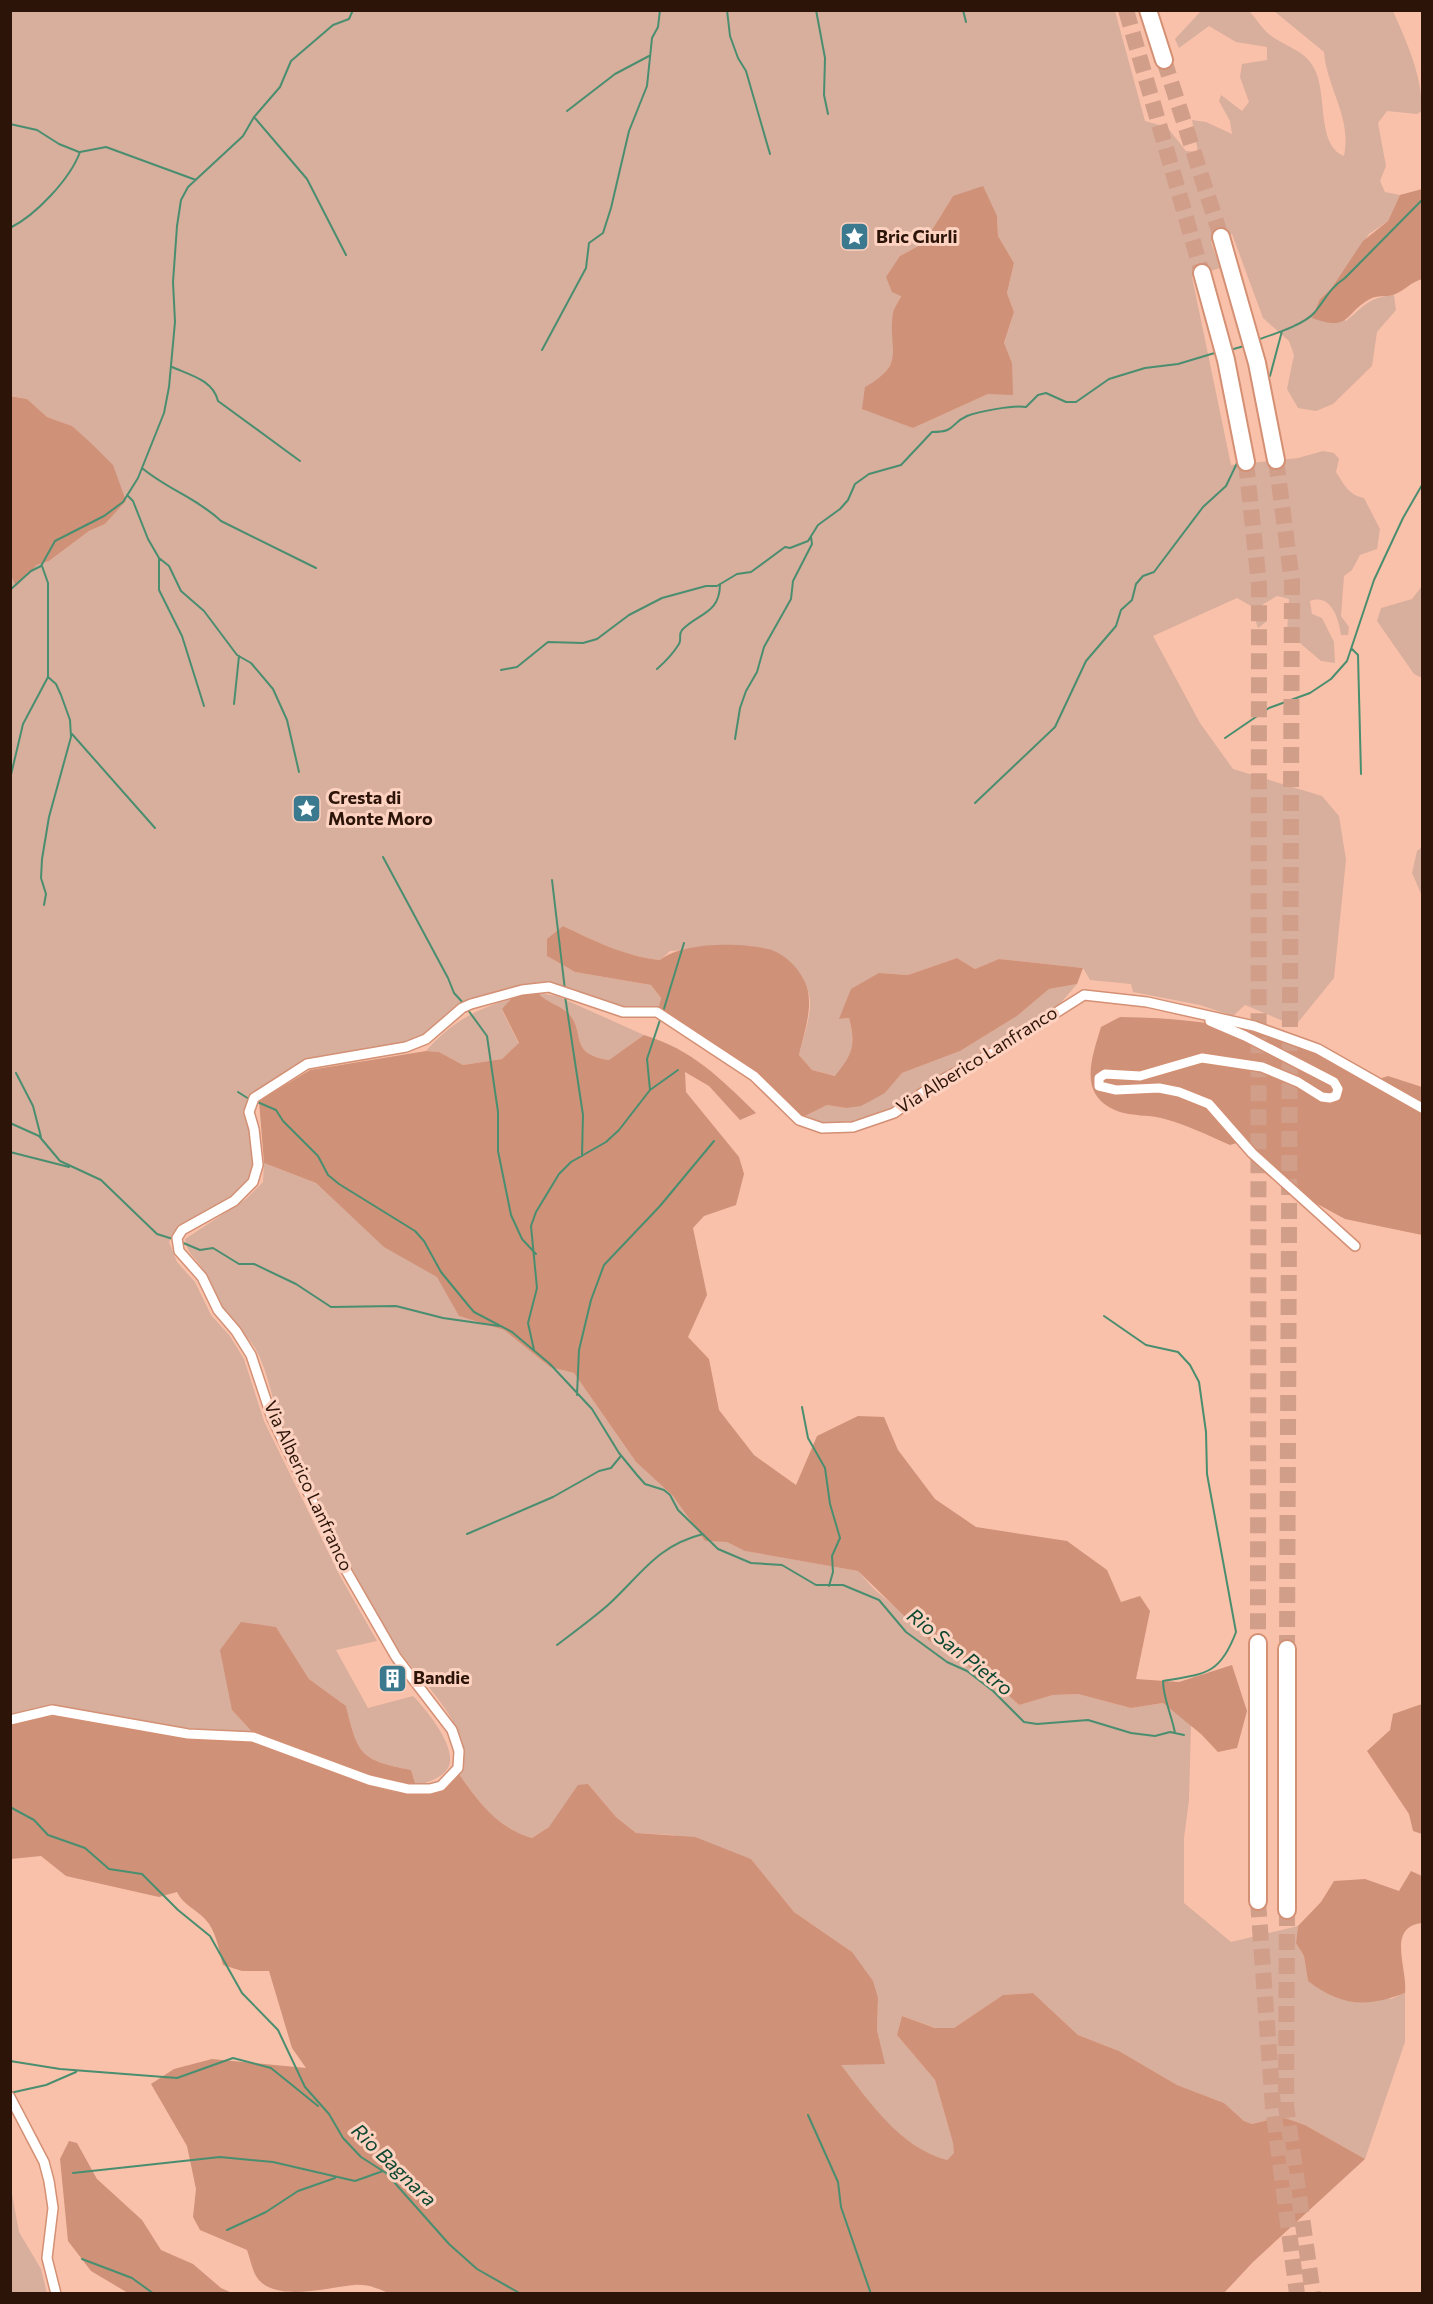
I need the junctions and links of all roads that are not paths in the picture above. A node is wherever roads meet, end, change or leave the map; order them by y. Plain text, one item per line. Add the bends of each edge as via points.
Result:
1 (1148, 10) edge
2 (1164, 60) tunnel mouth
3 (1221, 237) tunnel mouth
4 (1202, 273) tunnel mouth
5 (1276, 460) tunnel mouth
6 (1246, 462) tunnel mouth
7 (1191, 1013) junction
8 (1422, 1108) edge
9 (1355, 1246) dead end
10 (1258, 1644) tunnel mouth
11 (1287, 1649) tunnel mouth
12 (10, 1720) edge
13 (1258, 1901) tunnel mouth
14 (1287, 1910) tunnel mouth
15 (10, 2097) edge
16 (56, 2294) edge

1 - 2 highway
3 - 5 highway via 1268,412
4 - 6 highway
7 - 8 street via 1254,1026 1318,1049
7 - 9 street via 1319,1074 1336,1085 1336,1095 1322,1097 1262,1067 1202,1058 1140,1076 1105,1074 1099,1078 1099,1086 1159,1088 1209,1104 1252,1153
7 - 12 street, Via Alberico Lanfranco via 1147,1002 1084,995 938,1082 894,1113 853,1127 822,1128 799,1120 754,1076 657,1012 623,1012 549,987 471,1004 426,1039 406,1047 307,1064 253,1102 249,1112 258,1165 254,1182 234,1201 178,1239 179,1251 201,1277 218,1310 251,1355 272,1418 366,1606 396,1658 452,1730 459,1751 458,1768 441,1786 408,1789 369,1780 253,1737 188,1734 52,1710
10 - 13 highway
11 - 14 highway
15 - 16 street via 44,2162 49,2181 53,2208 47,2258

